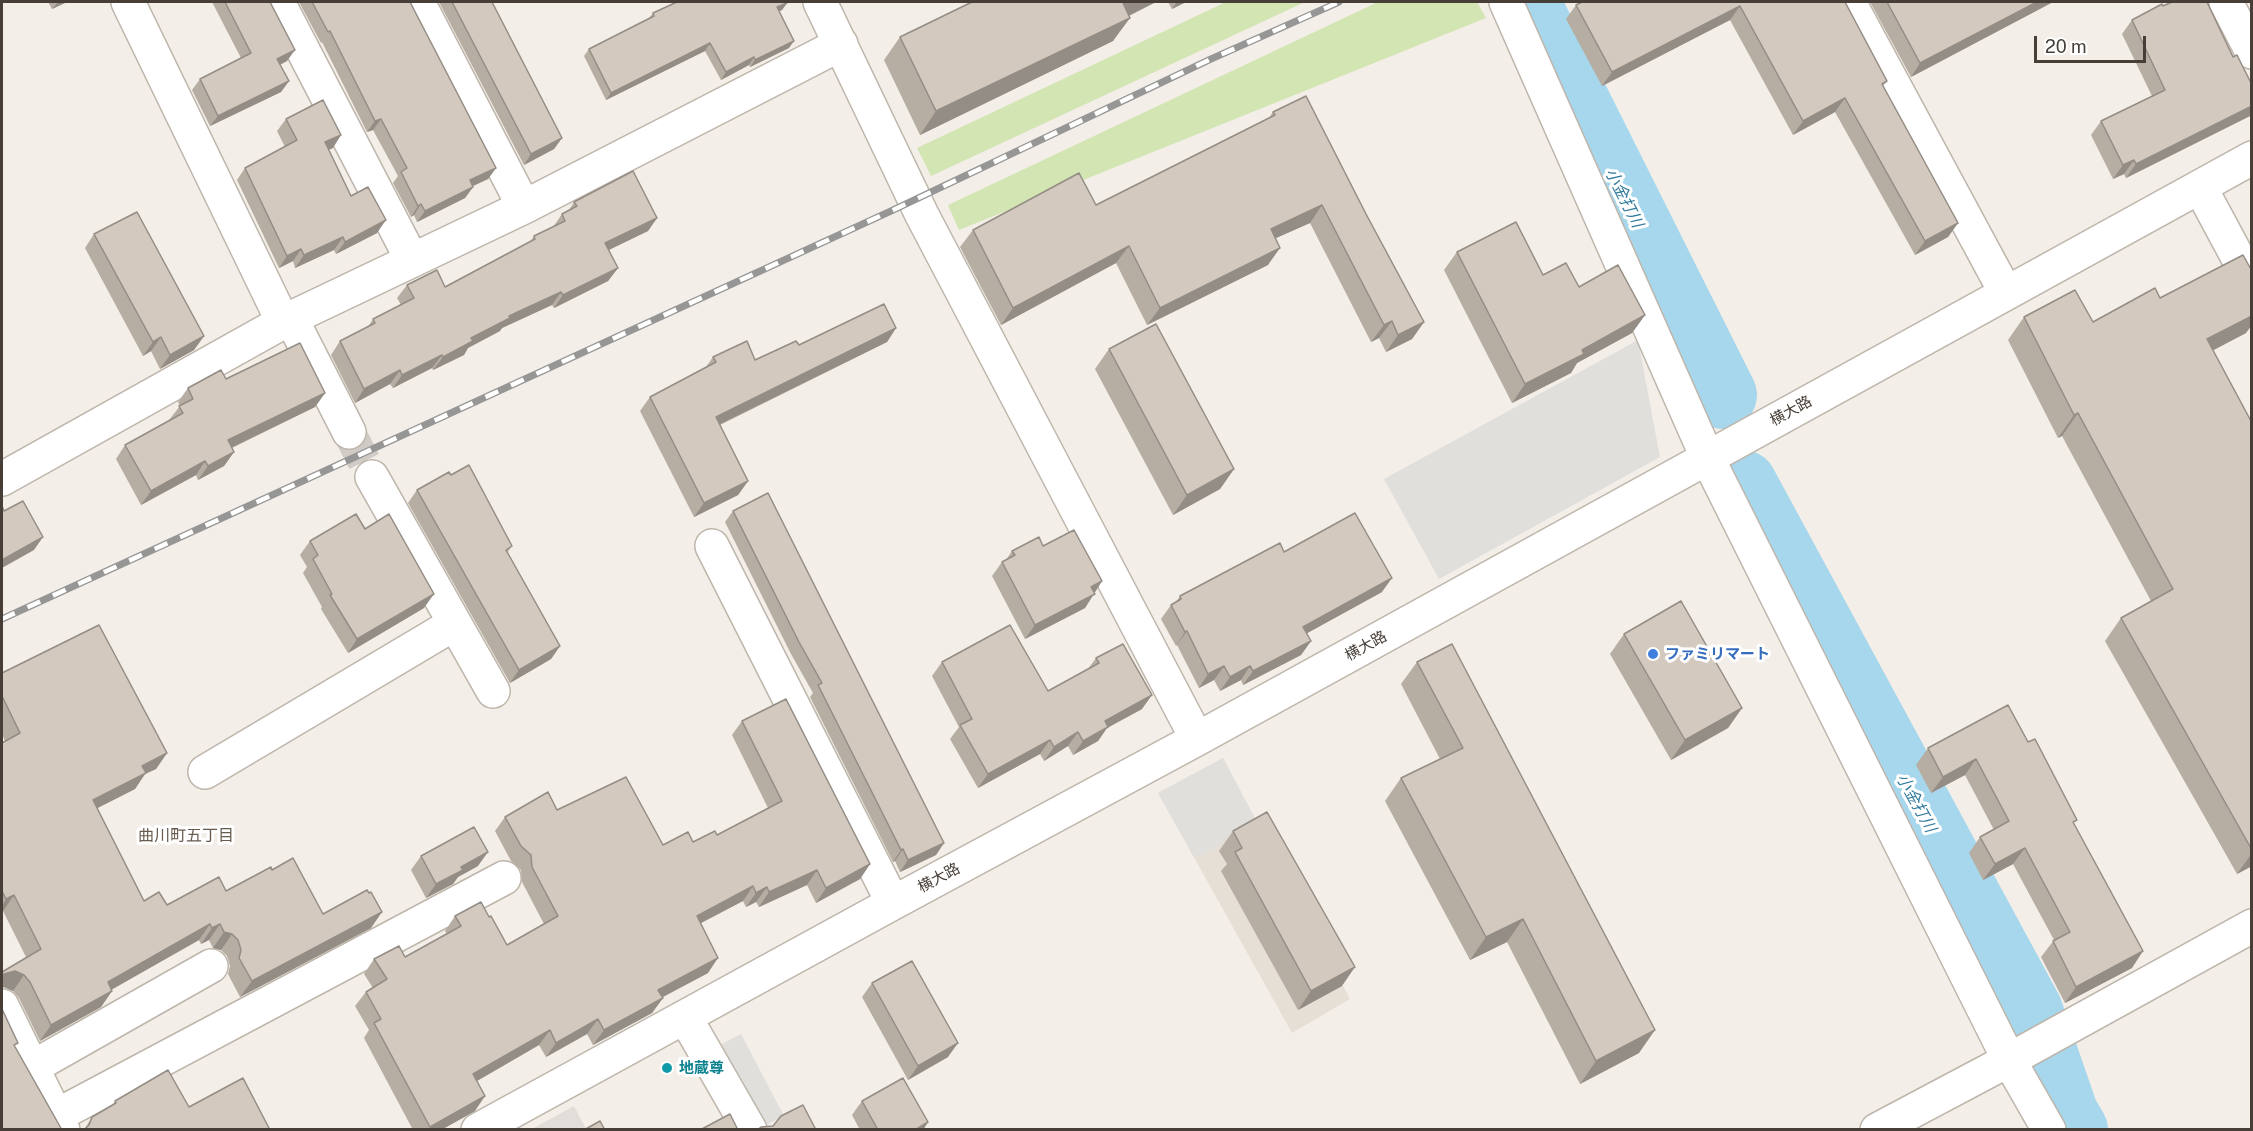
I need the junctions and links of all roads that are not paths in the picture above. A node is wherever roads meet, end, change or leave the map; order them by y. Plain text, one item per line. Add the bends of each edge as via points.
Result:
1 (128, 2) edge
2 (278, 2) edge
3 (418, 2) edge
4 (820, 2) edge
5 (1506, 2) edge
6 (1849, 2) edge
7 (2226, 2) edge
8 (841, 44) junction
9 (2252, 52) edge
10 (2252, 158) edge
11 (2200, 187) junction
12 (524, 207) junction
13 (412, 261) junction
14 (2252, 284) edge
15 (2006, 293) junction
16 (287, 320) junction
17 (349, 432) tunnel mouth
18 (1707, 457) junction
19 (372, 477) tunnel mouth
20 (2, 479) edge
21 (712, 546) dead end
22 (454, 624) junction
23 (493, 691) dead end
24 (1197, 739) junction
25 (205, 772) dead end
26 (504, 878) dead end
27 (892, 903) junction
28 (2252, 926) edge
29 (211, 966) dead end
30 (2, 1006) edge
31 (685, 1017) junction
32 (2009, 1060) junction
33 (30, 1068) junction
34 (59, 1123) edge
35 (478, 1130) edge
36 (750, 1130) edge
37 (1877, 1130) edge
38 (2049, 1130) edge

1 - 16 street
2 - 13 street
3 - 12 street
4 - 8 street
5 - 18 street
6 - 15 street
7 - 9 street
8 - 12 street
8 - 24 street via 922,215
10 - 11 street, 横大路
11 - 14 street
11 - 15 street, 横大路
12 - 13 street
13 - 16 street
15 - 18 street, 横大路
16 - 17 street
16 - 20 street
18 - 24 street, 横大路
18 - 32 street
19 - 22 street
21 - 27 street
22 - 23 street
22 - 25 street
24 - 27 street, 横大路
26 - 34 street
27 - 31 street, 横大路
28 - 32 street
29 - 33 street
30 - 33 street
31 - 35 street, 横大路
31 - 36 street
32 - 37 street
32 - 38 street
33 - 34 street

